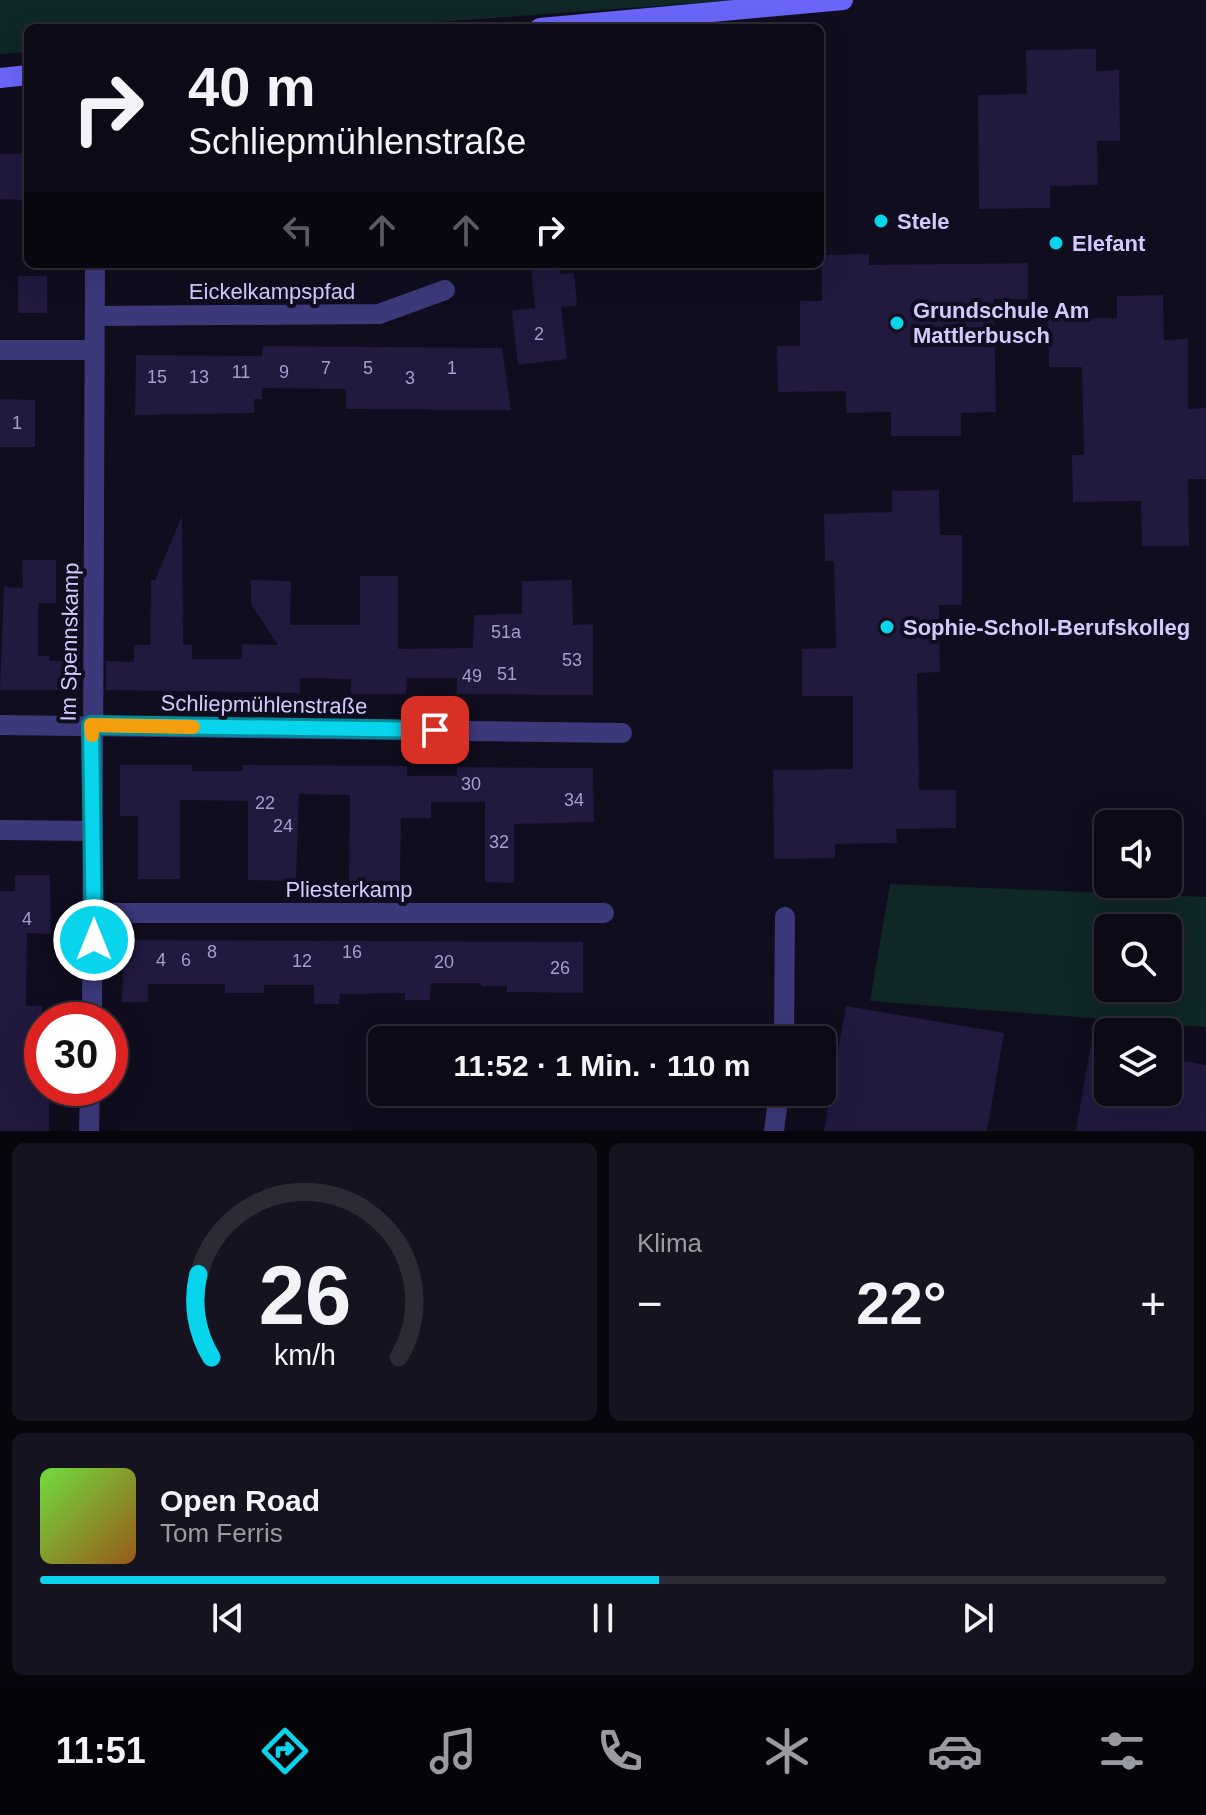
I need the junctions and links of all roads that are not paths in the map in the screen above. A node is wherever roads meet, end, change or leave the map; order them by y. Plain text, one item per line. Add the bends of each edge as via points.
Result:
1 (843, 0) edge
2 (583, 24) edge
3 (24, 75) edge
4 (0, 78) edge
5 (95, 268) edge
6 (445, 290) dead end
7 (95, 316) junction
8 (0, 350) edge
9 (94, 350) junction
10 (0, 725) edge
11 (91, 725) junction
12 (622, 733) dead end
13 (0, 830) edge
14 (93, 831) junction
15 (94, 913) junction
16 (604, 913) dead end
17 (785, 917) dead end
18 (92, 1002) edge
19 (784, 1026) edge
20 (90, 1106) edge
21 (777, 1106) edge
22 (89, 1131) edge
23 (774, 1131) edge

1 - 2 street
3 - 4 street
5 - 7 street, Im Spennskamp
6 - 7 street, Eickelkampspfad via 379,314
7 - 9 street, Im Spennskamp
8 - 9 street
9 - 11 street, Im Spennskamp
10 - 11 street, Schliepmühlenstraße
11 - 12 street, Schliepmühlenstraße
11 - 14 street, Im Spennskamp
13 - 14 street
14 - 15 street, Im Spennskamp
15 - 16 street, Pliesterkamp
15 - 18 street, Im Spennskamp
17 - 19 street
20 - 22 street
21 - 23 street

